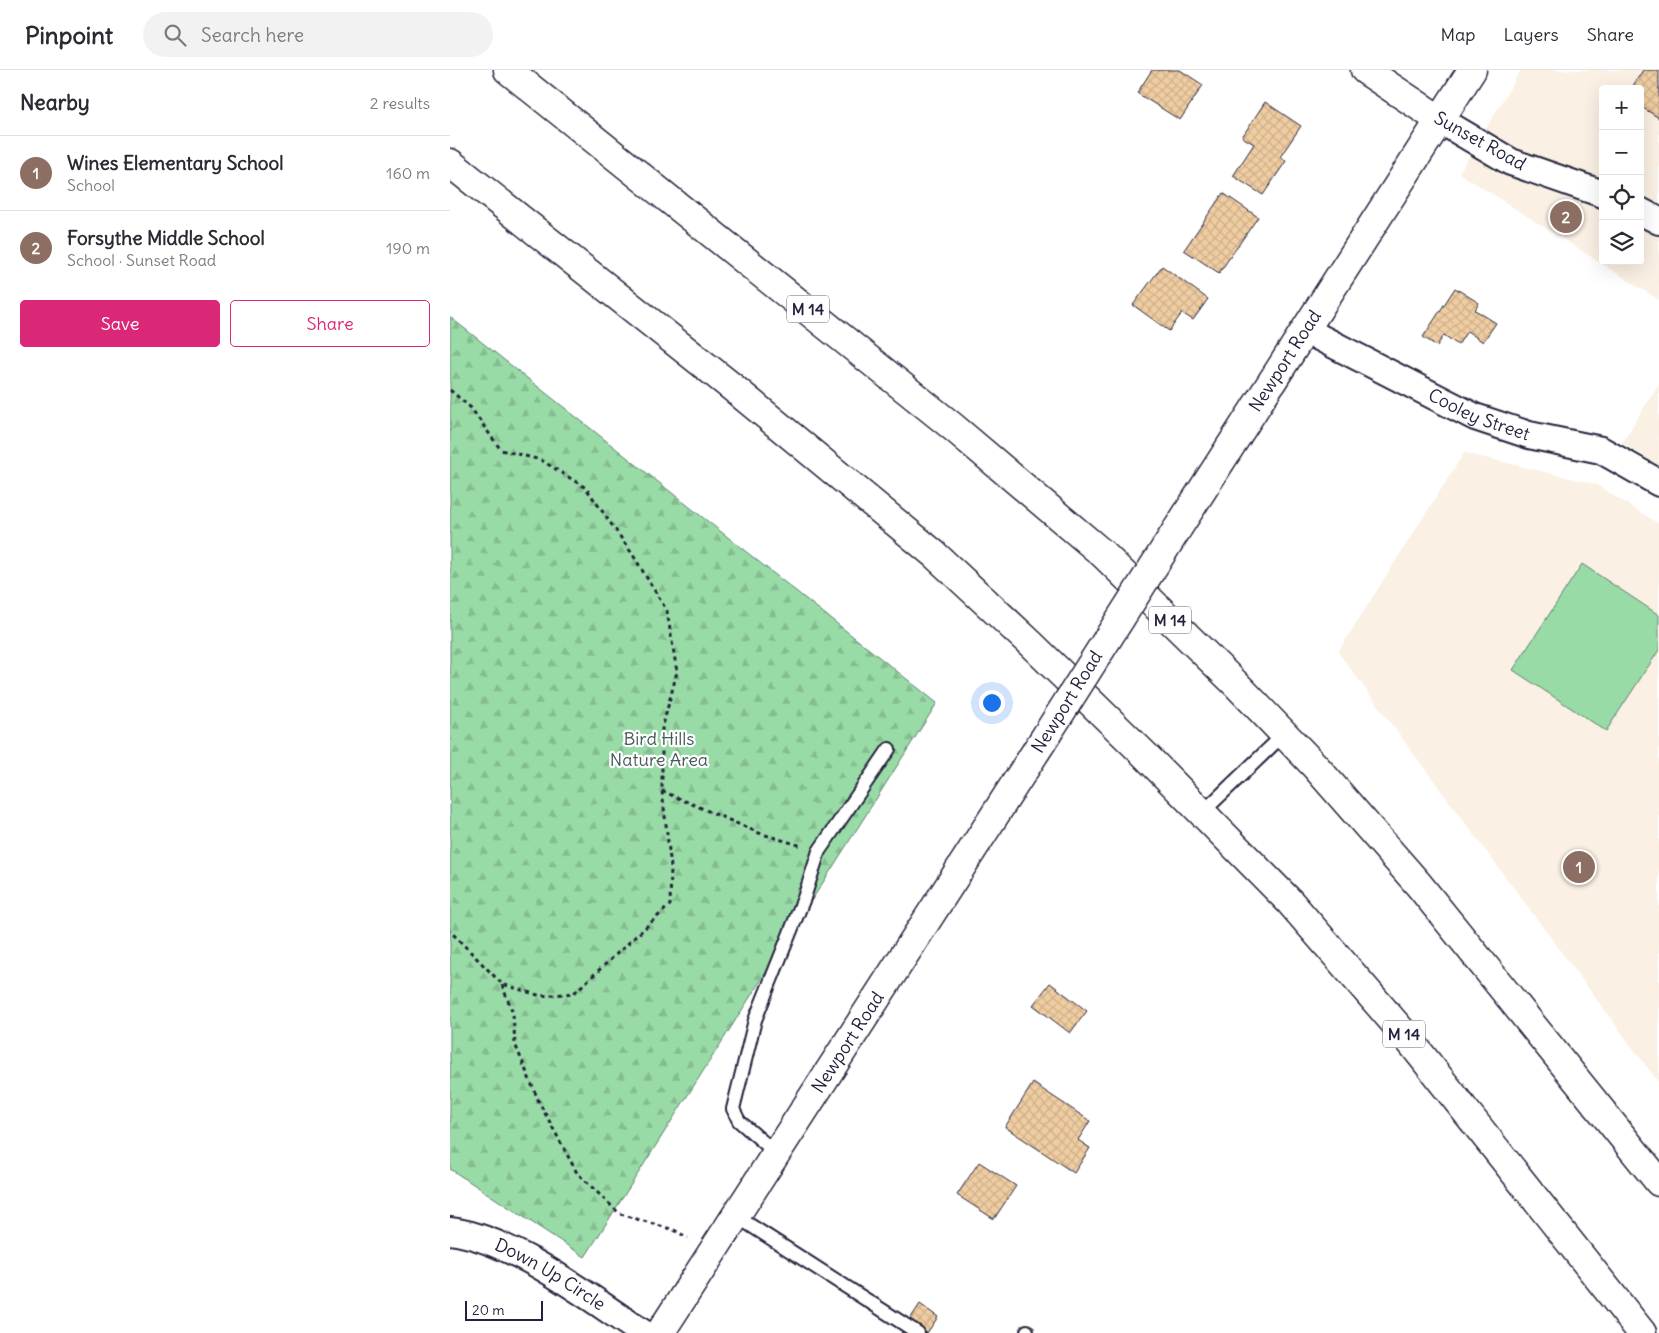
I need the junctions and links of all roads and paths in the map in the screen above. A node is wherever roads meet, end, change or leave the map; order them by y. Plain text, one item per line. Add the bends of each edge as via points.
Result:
1 (508, 70) edge
2 (1365, 70) edge
3 (1472, 70) edge
4 (1440, 120) junction
5 (450, 163) edge
6 (1599, 193) edge
7 (1644, 214) edge
8 (1659, 221) edge
9 (1305, 330) junction
10 (450, 390) edge
11 (1659, 482) edge
12 (1284, 734) junction
13 (889, 749) dead end
14 (662, 791) junction
15 (1202, 813) junction
16 (819, 851) junction
17 (450, 931) edge
18 (502, 984) junction
19 (776, 1153) junction
20 (1659, 1182) edge
21 (736, 1216) junction
22 (450, 1231) edge
23 (688, 1238) dead end
24 (643, 1333) edge
25 (660, 1333) edge
26 (918, 1333) edge
27 (1642, 1333) edge

1 - 12 main road, M 14 via 938,415 1103,554
2 - 4 main road, Sunset Road
3 - 4 main road, Newport Road
4 - 6 street, Sunset Road via 1512,162
4 - 9 main road, Newport Road
5 - 15 main road, M 14 via 732,387 934,554 1031,644
7 - 8 street
9 - 11 street, Cooley Street via 1475,417 1529,435 1601,450
9 - 19 main road, Newport Road, bridge
10 - 14 path via 471,408 501,450 541,460 586,488 668,611 677,672 662,729
12 - 15 lane
12 - 20 main road, M 14 via 1419,885
13 - 16 lane
14 - 16 path via 759,833
14 - 18 path via 671,867 670,905 574,994 541,996
15 - 27 main road, M 14 via 1290,902 1406,1036
16 - 19 lane via 804,898 755,1020 734,1099 733,1109 740,1121
17 - 18 path
18 - 23 path via 513,1013 515,1044 539,1102 578,1173 620,1214 674,1230
19 - 21 main road, Newport Road
21 - 25 main road, Newport Road
21 - 26 lane
22 - 24 street, Down Up Circle via 471,1234 530,1260

